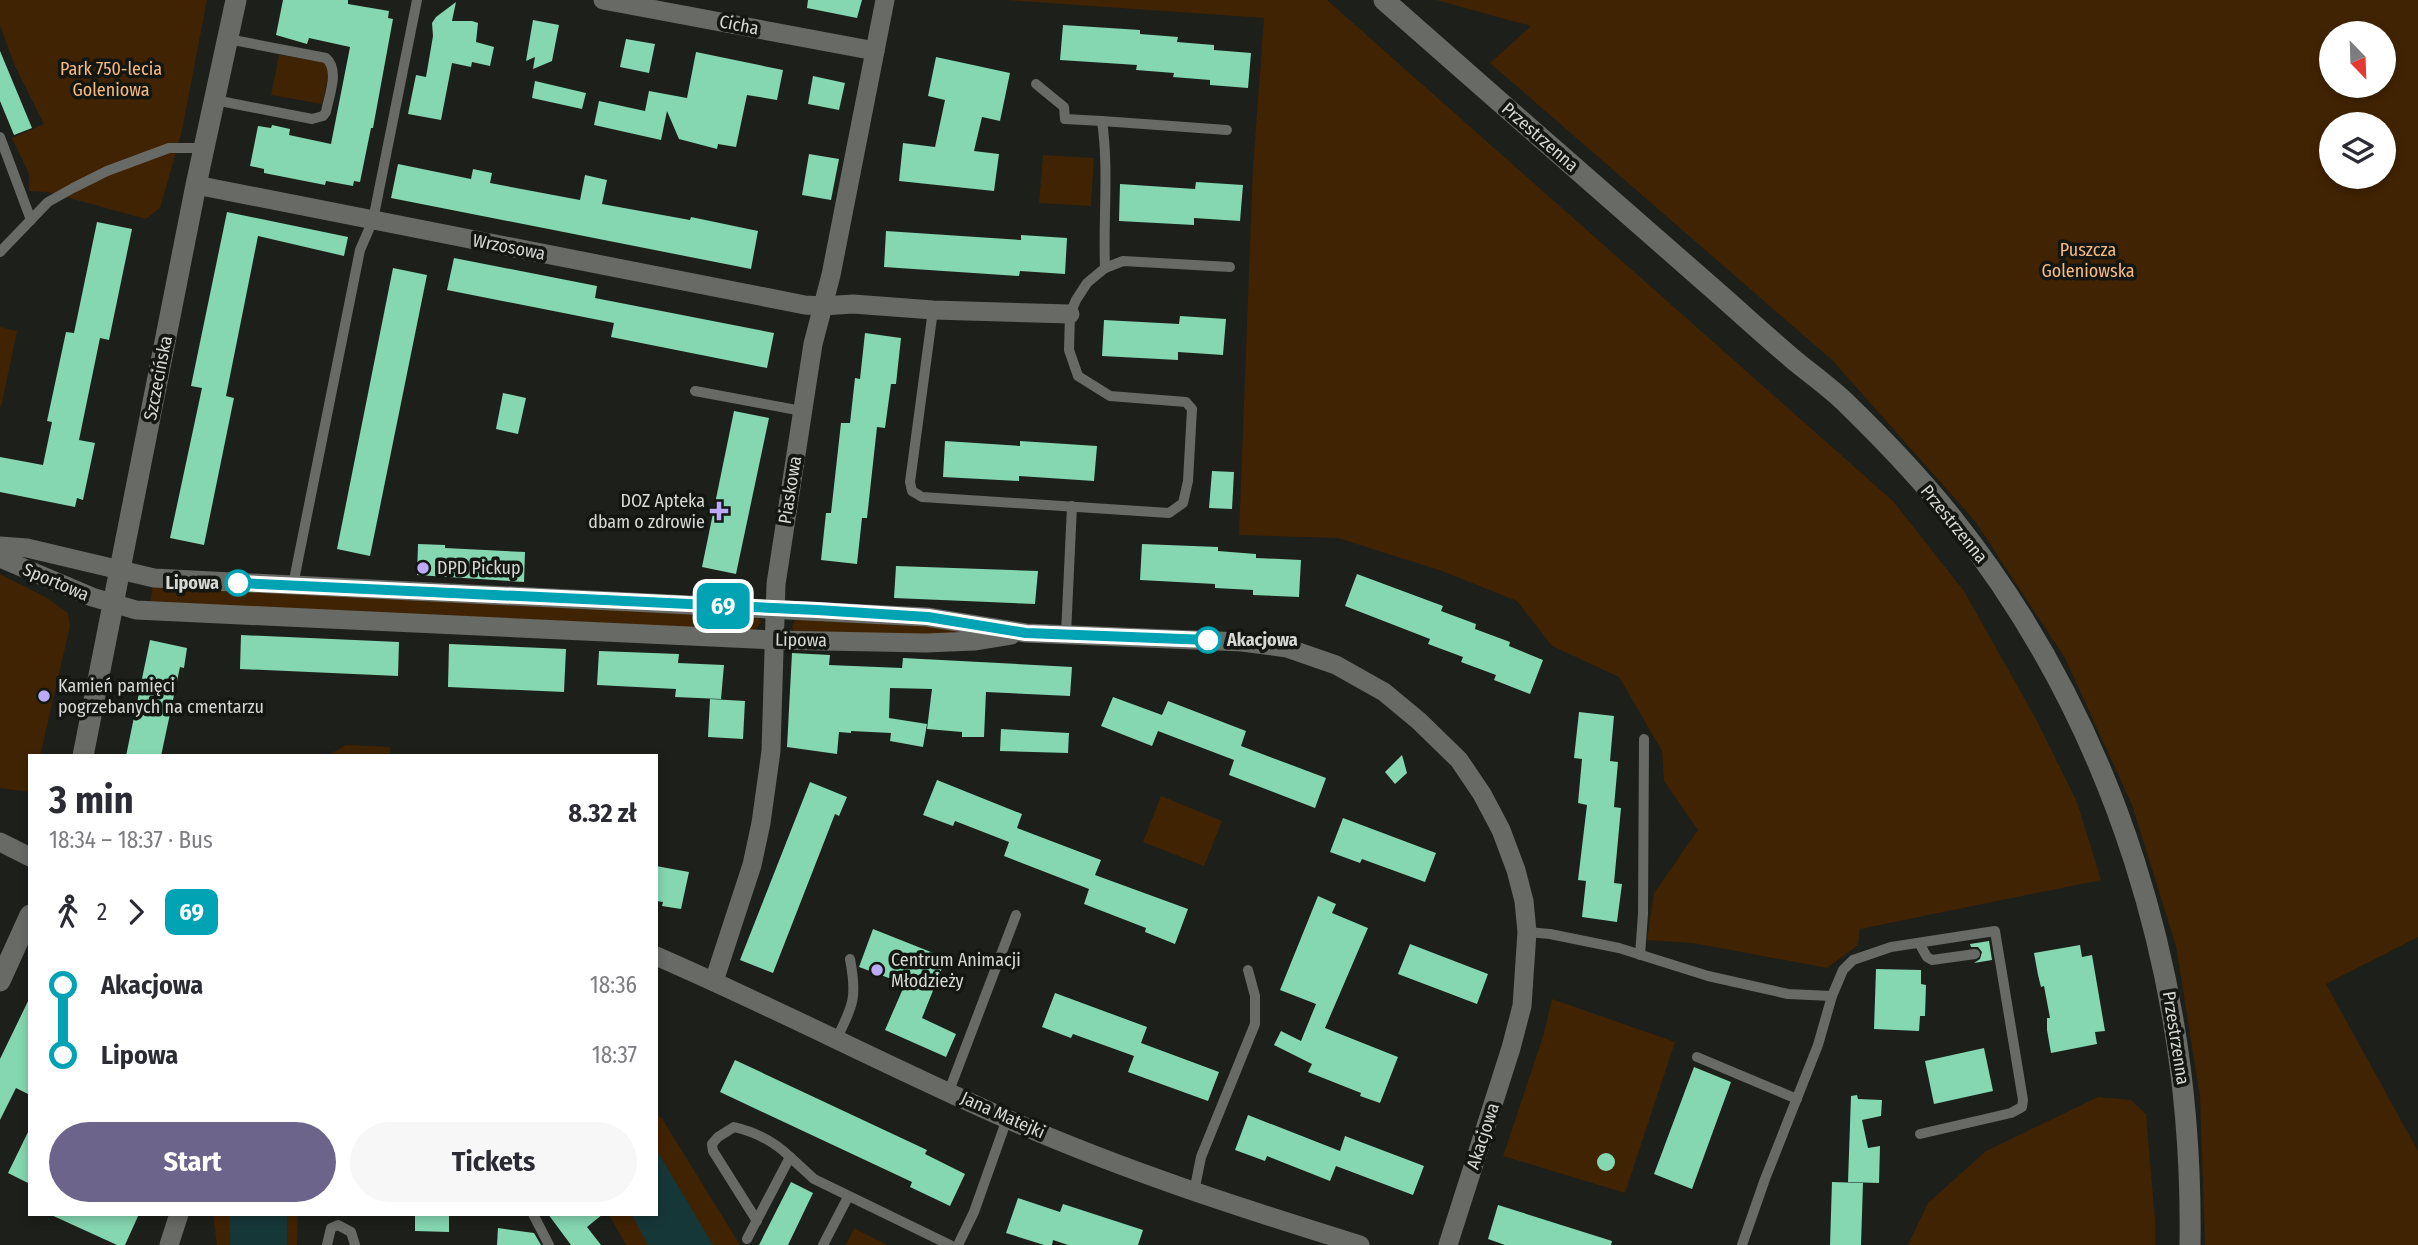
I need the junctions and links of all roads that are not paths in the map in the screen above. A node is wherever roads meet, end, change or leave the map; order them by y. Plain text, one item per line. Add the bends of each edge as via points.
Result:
1 (236, 0) edge
2 (417, 0) edge
3 (603, 0) edge
4 (885, 0) edge
5 (1384, 0) edge
6 (228, 39) junction
7 (875, 51) junction
8 (1035, 84) dead end
9 (215, 100) junction
10 (1102, 121) junction
11 (1227, 130) dead end
12 (0, 137) edge
13 (205, 148) junction
14 (196, 185) junction
15 (31, 220) junction
16 (373, 220) junction
17 (0, 252) edge
18 (1230, 267) dead end
19 (1105, 268) junction
20 (823, 306) junction
21 (933, 310) junction
22 (1070, 314) junction
23 (695, 391) dead end
24 (802, 411) junction
25 (1072, 506) junction
26 (0, 546) edge
27 (0, 558) edge
28 (120, 570) junction
29 (293, 585) junction
30 (113, 605) junction
31 (774, 608) junction
32 (1026, 633) junction
33 (1066, 634) junction
34 (773, 640) junction
35 (1644, 739) dead end
36 (83, 754) edge
37 (0, 842) edge
38 (28, 856) edge
39 (1016, 915) dead end
40 (28, 919) edge
41 (1527, 932) junction
42 (1919, 943) junction
43 (1975, 954) dead end
44 (1640, 955) junction
45 (658, 957) edge
46 (850, 959) dead end
47 (1248, 970) dead end
48 (0, 981) edge
49 (714, 981) junction
50 (1832, 996) junction
51 (837, 1038) junction
52 (1697, 1056) dead end
53 (949, 1091) junction
54 (1797, 1099) junction
55 (1007, 1119) junction
56 (1920, 1134) dead end
57 (790, 1157) junction
58 (1194, 1192) junction
59 (848, 1197) junction
60 (177, 1216) edge
61 (534, 1216) edge
62 (757, 1221) junction
63 (747, 1239) dead end
64 (169, 1245) edge
65 (327, 1245) edge
66 (355, 1245) edge
67 (549, 1245) edge
68 (823, 1245) edge
69 (950, 1245) edge
70 (958, 1245) edge
71 (1360, 1245) edge
72 (1448, 1245) edge
73 (1742, 1245) edge
74 (2190, 1245) edge

1 - 6 street, Szczecińska
2 - 16 lane
3 - 7 street, Cicha
4 - 7 street, Piaskowa
5 - 74 street, Przestrzenna via 1846,403 1950,516 1998,579 2075,710 2119,814 2143,889 2166,974 2187,1117
6 - 9 street, Szczecińska
6 - 9 lane via 331,61 334,71 326,112 312,119
7 - 20 street, Piaskowa
8 - 10 lane via 1064,107 1065,119
9 - 13 street, Szczecińska
10 - 11 lane
10 - 19 lane
12 - 15 lane
13 - 14 street, Szczecińska
13 - 15 lane via 169,148 107,172 48,202
14 - 16 street, Wrzosowa
14 - 28 street, Szczecińska
15 - 17 lane
16 - 20 street, Wrzosowa
16 - 29 lane via 360,250
18 - 19 lane via 1123,261
19 - 22 lane via 1087,283
20 - 21 street, Wrzosowa
20 - 24 street, Piaskowa
21 - 22 street, Wrzosowa
21 - 25 lane via 912,491 922,497
22 - 25 lane via 1069,350 1078,376 1110,396 1186,402 1192,410 1183,503 1169,513
23 - 24 lane
24 - 31 street, Piaskowa
25 - 33 lane
26 - 28 street, Sportowa
27 - 30 street, Sportowa
28 - 29 street, Lipowa via 154,578
28 - 30 street, Szczecińska
29 - 31 street, Lipowa
30 - 34 street, Lipowa via 235,616
30 - 36 street, Szczecińska
31 - 32 street, Lipowa via 928,617
31 - 34 street, Piaskowa
32 - 33 street, Lipowa
32 - 34 street, Lipowa via 926,643
33 - 41 street, Akacjowa via 1287,648 1336,665 1384,692 1459,760 1482,794 1516,870
34 - 49 street, Piaskowa via 771,751 761,823
35 - 44 lane
37 - 38 street
39 - 53 lane
40 - 48 street
41 - 44 lane
41 - 72 street, Akacjowa via 1519,1017
42 - 43 lane via 1932,960
42 - 50 lane via 1853,960 1843,970
42 - 56 lane via 1995,931 2023,1100 2017,1111
44 - 50 lane via 1788,994
45 - 49 street, Jana Matejki
46 - 51 lane via 856,991
47 - 58 lane via 1255,996 1255,1024 1201,1157
49 - 51 street, Jana Matejki
50 - 54 lane
51 - 53 street, Jana Matejki
52 - 54 lane
53 - 55 street, Jana Matejki
54 - 73 lane
55 - 58 street, Jana Matejki
55 - 70 lane
57 - 59 lane via 814,1179
57 - 62 lane
57 - 62 lane via 779,1146 734,1127 712,1144
58 - 71 street, Jana Matejki
59 - 68 lane
59 - 69 lane
60 - 64 street
61 - 67 lane
62 - 63 lane
65 - 66 lane via 331,1228 338,1225 351,1233

